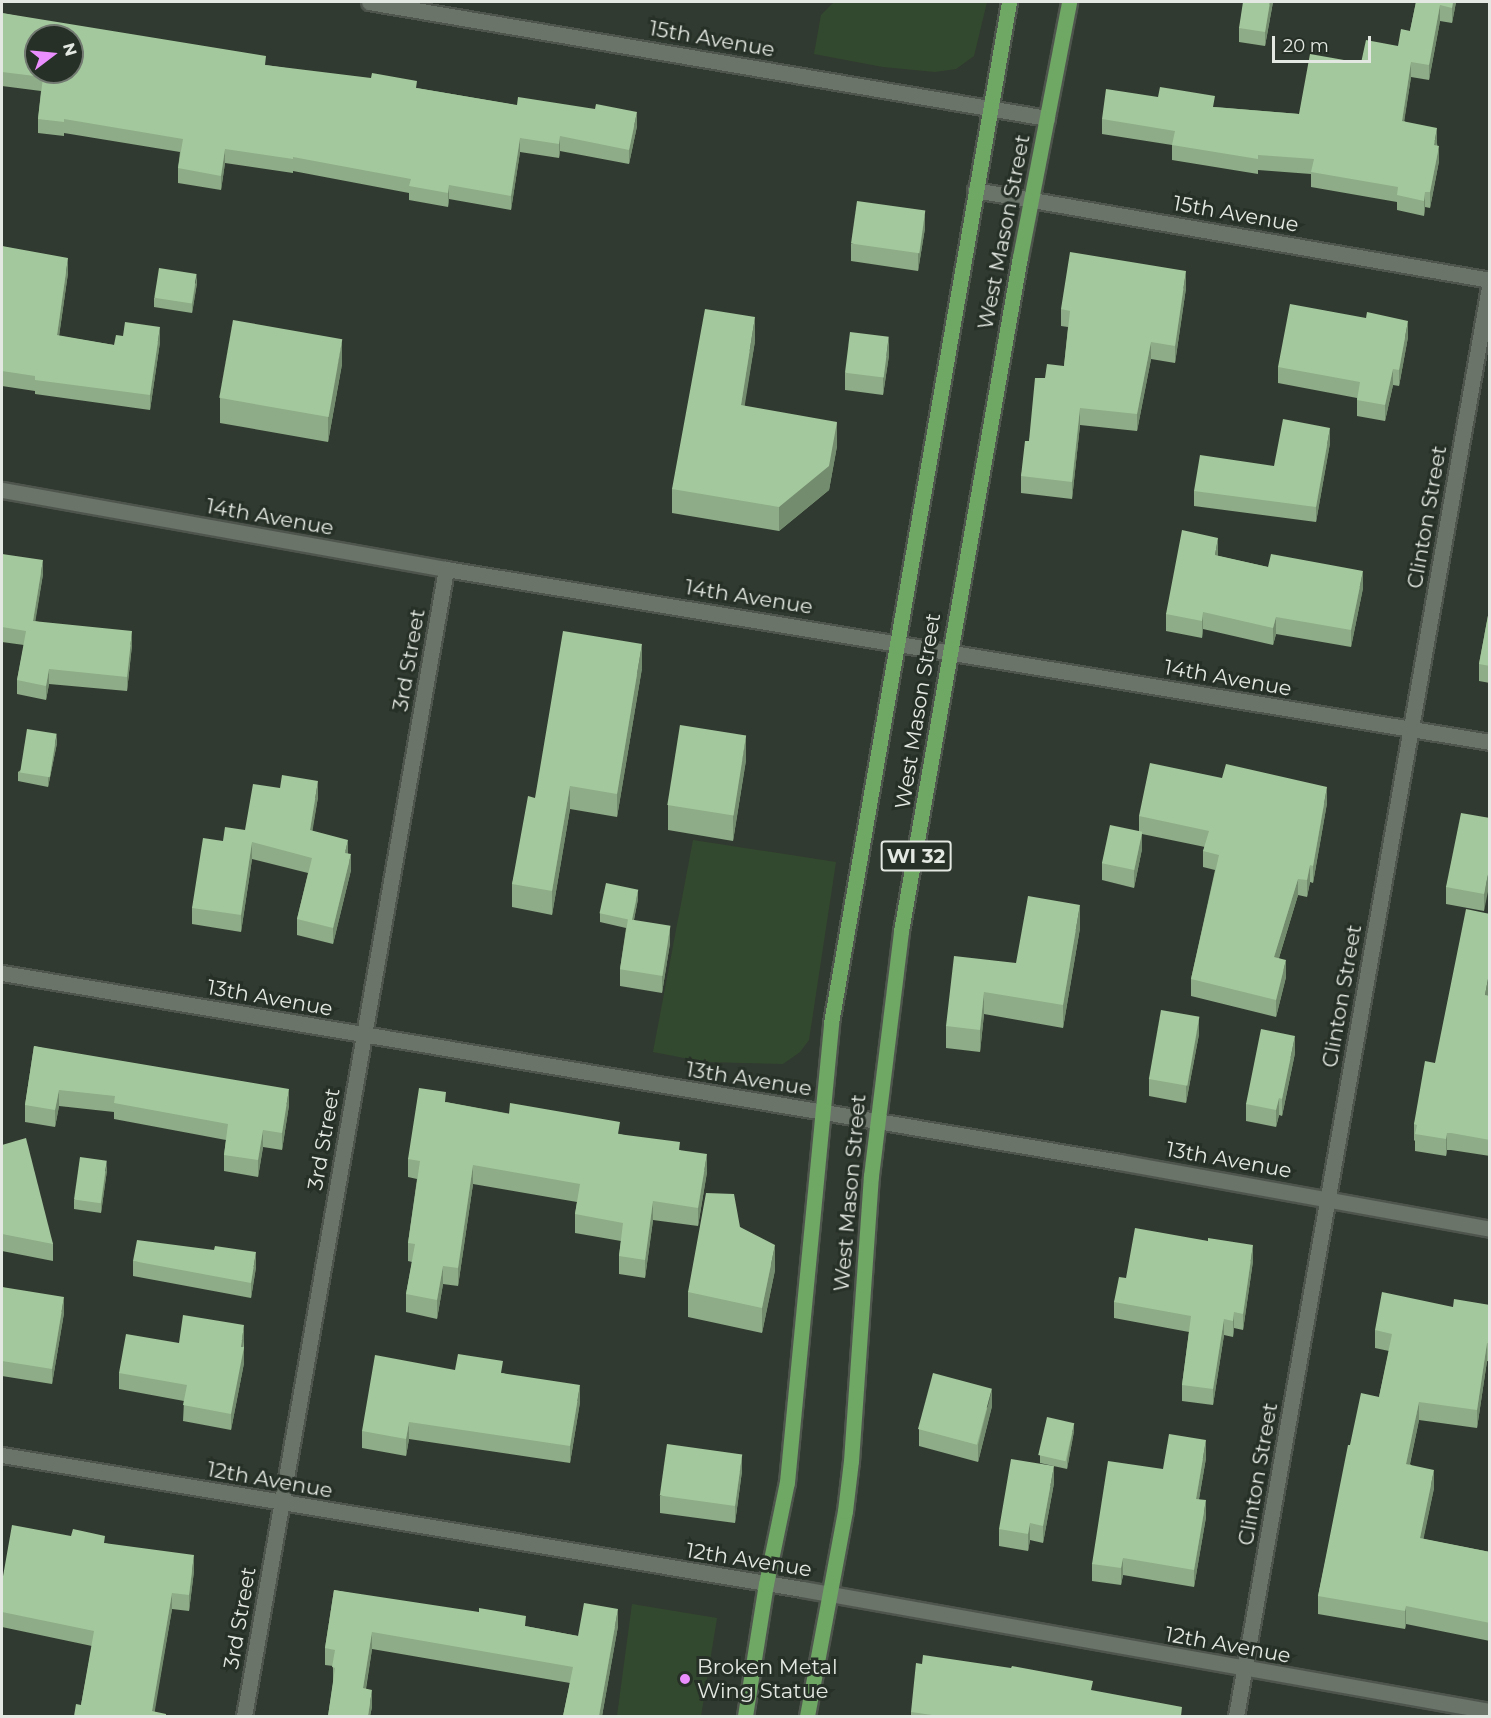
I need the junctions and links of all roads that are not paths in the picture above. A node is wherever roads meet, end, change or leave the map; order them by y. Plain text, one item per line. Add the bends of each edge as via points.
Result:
1 (369, 2) edge
2 (1009, 2) edge
3 (1069, 2) edge
4 (989, 109) junction
5 (1047, 118) junction
6 (975, 190) junction
7 (1030, 200) junction
8 (1490, 281) edge
9 (2, 490) edge
10 (446, 569) junction
11 (898, 643) junction
12 (949, 651) junction
13 (1410, 730) junction
14 (1490, 742) edge
15 (2, 973) edge
16 (364, 1036) junction
17 (822, 1112) junction
18 (877, 1122) junction
19 (1328, 1200) junction
20 (1490, 1228) edge
21 (2, 1455) edge
22 (281, 1503) junction
23 (766, 1584) junction
24 (829, 1594) junction
25 (1245, 1669) junction
26 (1490, 1711) edge
27 (244, 1716) edge
28 (745, 1716) edge
29 (807, 1716) edge
30 (1236, 1716) edge

1 - 4 street, 15th Avenue
2 - 4 main road, West Mason Street / WI 32
3 - 5 main road, West Mason Street / WI 32
4 - 5 street, 15th Avenue
4 - 6 main road, West Mason Street / WI 32
5 - 7 main road, West Mason Street / WI 32
6 - 7 street, 15th Avenue
6 - 11 main road, West Mason Street / WI 32
7 - 8 street, 15th Avenue
7 - 12 main road, West Mason Street / WI 32
8 - 13 street, Clinton Street
9 - 10 street, 14th Avenue
10 - 11 street, 14th Avenue
10 - 16 street, 3rd Street
11 - 12 street, 14th Avenue
11 - 17 main road, West Mason Street / WI 32 via 831,1023
12 - 13 street, 14th Avenue
12 - 18 main road, West Mason Street / WI 32 via 901,931
13 - 14 street, 14th Avenue
13 - 19 street, Clinton Street
15 - 16 street, 13th Avenue
16 - 17 street, 13th Avenue
16 - 22 street, 3rd Street
17 - 18 street, 13th Avenue
17 - 23 main road, West Mason Street / WI 32 via 787,1482
18 - 19 street, 13th Avenue
18 - 24 main road, West Mason Street / WI 32 via 851,1461
19 - 20 street, 13th Avenue
19 - 25 street, Clinton Street
21 - 22 street, 12th Avenue
22 - 23 street, 12th Avenue
22 - 27 street, 3rd Street
23 - 24 street, 12th Avenue
23 - 28 main road, West Mason Street / WI 32
24 - 25 street, 12th Avenue
24 - 29 main road, West Mason Street / WI 32
25 - 26 street, 12th Avenue
25 - 30 street, Clinton Street

